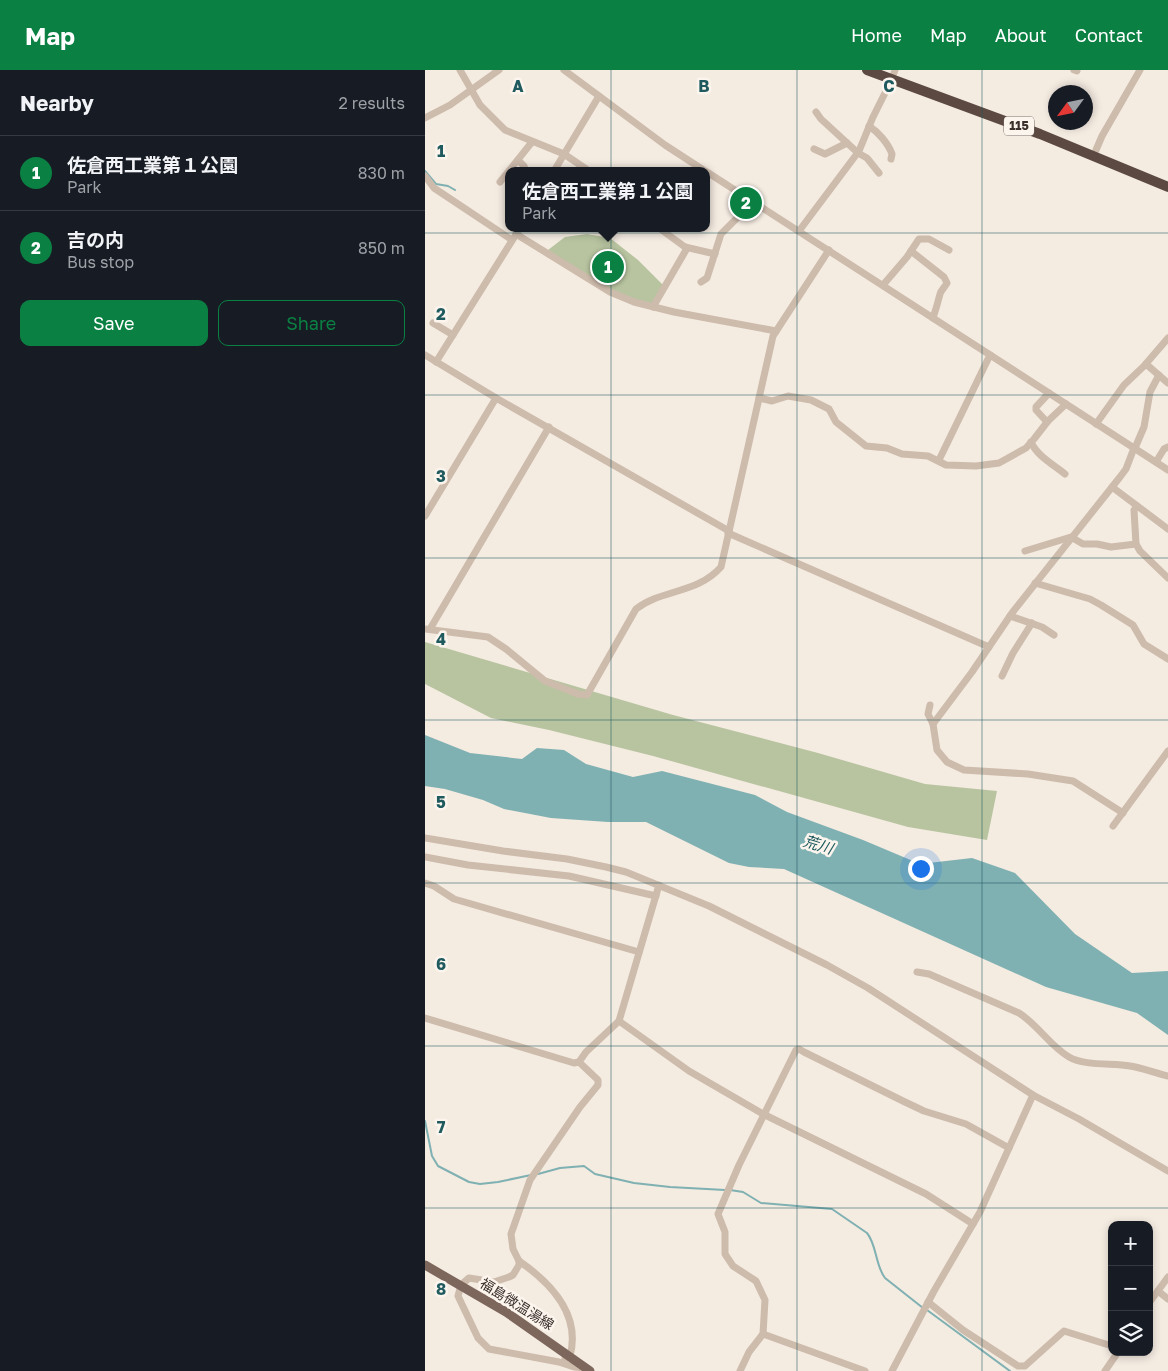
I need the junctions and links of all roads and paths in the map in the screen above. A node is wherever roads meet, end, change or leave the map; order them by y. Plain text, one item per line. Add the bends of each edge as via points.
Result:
1 (460, 70) edge
2 (499, 70) edge
3 (564, 70) edge
4 (867, 70) edge
5 (1140, 70) edge
6 (892, 73) edge
7 (472, 90) junction
8 (599, 96) junction
9 (816, 112) dead end
10 (425, 118) edge
11 (869, 126) junction
12 (532, 142) junction
13 (847, 142) junction
14 (814, 149) dead end
15 (1096, 150) junction
16 (858, 153) junction
17 (564, 154) junction
18 (891, 159) dead end
19 (518, 160) junction
20 (512, 167) edge
21 (524, 167) edge
22 (556, 167) edge
23 (583, 167) edge
24 (700, 167) edge
25 (879, 173) dead end
26 (710, 174) edge
27 (425, 176) edge
28 (505, 176) edge
29 (1168, 180) edge
30 (500, 182) dead end
31 (1168, 187) edge
32 (753, 202) junction
33 (505, 228) edge
34 (799, 231) junction
35 (664, 232) edge
36 (516, 234) edge
37 (685, 247) junction
38 (829, 250) junction
39 (949, 250) dead end
40 (911, 251) junction
41 (715, 254) junction
42 (701, 282) dead end
43 (883, 285) junction
44 (653, 307) junction
45 (933, 318) junction
46 (433, 323) dead end
47 (776, 331) junction
48 (453, 335) junction
49 (1168, 338) edge
50 (425, 355) edge
51 (990, 355) junction
52 (436, 362) junction
53 (1146, 364) junction
54 (1159, 375) junction
55 (1168, 383) edge
56 (1049, 394) junction
57 (496, 398) junction
58 (759, 398) junction
59 (1066, 404) junction
60 (1047, 422) junction
61 (1096, 424) junction
62 (549, 428) junction
63 (1031, 442) junction
64 (1168, 447) edge
65 (1134, 448) junction
66 (939, 460) junction
67 (1156, 462) junction
68 (1168, 470) edge
69 (1065, 474) dead end
70 (1112, 487) junction
71 (1137, 506) junction
72 (425, 516) edge
73 (1168, 528) edge
74 (729, 532) junction
75 (1071, 538) junction
76 (1136, 544) junction
77 (1025, 551) dead end
78 (1168, 578) edge
79 (1035, 584) junction
80 (1010, 616) junction
81 (1032, 624) junction
82 (428, 629) edge
83 (1054, 635) dead end
84 (989, 646) junction
85 (1168, 659) edge
86 (1002, 676) dead end
87 (930, 705) dead end
88 (933, 724) junction
89 (1168, 750) edge
90 (1123, 813) junction
91 (1113, 826) dead end
92 (425, 838) edge
93 (425, 857) edge
94 (425, 883) edge
95 (659, 885) junction
96 (656, 896) junction
97 (639, 952) junction
98 (917, 972) dead end
99 (425, 1018) edge
100 (619, 1021) junction
101 (579, 1062) junction
102 (1168, 1076) edge
103 (1033, 1095) junction
104 (764, 1114) junction
105 (1009, 1148) junction
106 (1168, 1171) edge
107 (973, 1224) junction
108 (519, 1261) junction
109 (425, 1265) edge
110 (1168, 1277) edge
111 (461, 1285) junction
112 (1158, 1291) junction
113 (1153, 1298) edge
114 (1168, 1299) edge
115 (928, 1302) junction
116 (763, 1334) junction
117 (1108, 1345) edge
118 (570, 1356) junction
119 (1115, 1356) edge
120 (559, 1362) junction
121 (589, 1370) edge
122 (740, 1371) edge
123 (865, 1371) edge
124 (892, 1371) edge
125 (1105, 1371) edge

1 - 7 street
2 - 7 street
3 - 8 street
4 - 6 highway, 115
5 - 15 street
6 - 11 street
6 - 15 highway, 115
6 - 31 highway, 115 via 948,99
7 - 10 street
7 - 12 street via 480,105 498,124
8 - 17 street
8 - 24 street
9 - 13 street
11 - 16 street
11 - 18 street via 888,146
12 - 17 street
12 - 19 street
13 - 14 street via 825,154
13 - 16 street
15 - 29 highway, 115
16 - 25 street via 867,158
16 - 34 street
17 - 22 street
17 - 23 street
19 - 20 street
19 - 21 street
26 - 32 street
27 - 33 street via 434,188
28 - 30 street
32 - 34 street
32 - 41 street via 721,234
34 - 38 street
35 - 37 street
36 - 44 street via 610,292
36 - 48 street
37 - 41 street
37 - 44 street via 686,253
38 - 43 street
38 - 47 street
39 - 40 street via 919,238
40 - 43 street
40 - 45 street via 947,283
41 - 42 street via 707,278
43 - 45 street
44 - 47 street
45 - 51 street
46 - 48 street
47 - 58 street
48 - 52 street
49 - 53 street
50 - 52 street
51 - 56 street
51 - 66 street
52 - 57 street
53 - 54 street
53 - 61 street via 1124,385
54 - 55 street
54 - 65 street via 1150,392 1144,427
56 - 59 street
56 - 60 street via 1036,407
57 - 62 street
57 - 72 street
58 - 66 street via 772,401 788,396 811,400 829,409 846,432 866,446
58 - 74 street
59 - 60 street
59 - 61 street
60 - 63 street
61 - 65 street
62 - 74 street
62 - 82 street
63 - 66 street via 999,463 946,465
63 - 69 street via 1039,454
64 - 67 street
65 - 67 street
65 - 70 street via 1126,469
67 - 68 street
70 - 71 street
70 - 75 street
71 - 73 street
71 - 76 street via 1134,510
74 - 82 street via 721,567 712,576 636,609 587,695 545,681 488,637
74 - 84 street
75 - 76 street via 1083,544 1111,547
75 - 77 street
75 - 79 street
76 - 78 street
79 - 80 street
79 - 85 street via 1101,605 1133,625 1144,644
80 - 81 street
80 - 84 street
81 - 83 street
81 - 86 street
84 - 88 street
87 - 88 street
88 - 90 street via 937,750 947,762 964,770 1073,781
89 - 90 street
90 - 91 street
92 - 95 street via 585,862 626,872
93 - 96 street via 569,876
94 - 97 street via 454,899
95 - 96 street
95 - 103 street via 737,919 868,988
96 - 97 street
97 - 100 street
98 - 102 street via 929,974 1019,1013 1072,1059 1133,1066
99 - 101 street
100 - 101 street
100 - 104 street via 689,1071
101 - 108 street via 599,1082 530,1180 511,1234
103 - 105 street
103 - 106 street
104 - 105 street via 799,1049 924,1111 966,1124
104 - 107 street via 926,1194
104 - 116 street via 718,1214 725,1232 725,1254 733,1266 756,1281 765,1300
105 - 107 street
107 - 115 street
108 - 111 street via 509,1277 494,1282 469,1278
108 - 118 street via 545,1282 571,1320
109 - 111 main road, 福島微温湯線
110 - 112 street
111 - 118 main road, 福島微温湯線
111 - 120 street via 458,1296 484,1346
112 - 113 street
112 - 114 street
115 - 117 street via 963,1330 1018,1366 1025,1366 1064,1331
115 - 124 street
116 - 122 street
116 - 123 street
118 - 120 street
118 - 121 main road, 福島微温湯線
119 - 125 street
120 - 121 street

